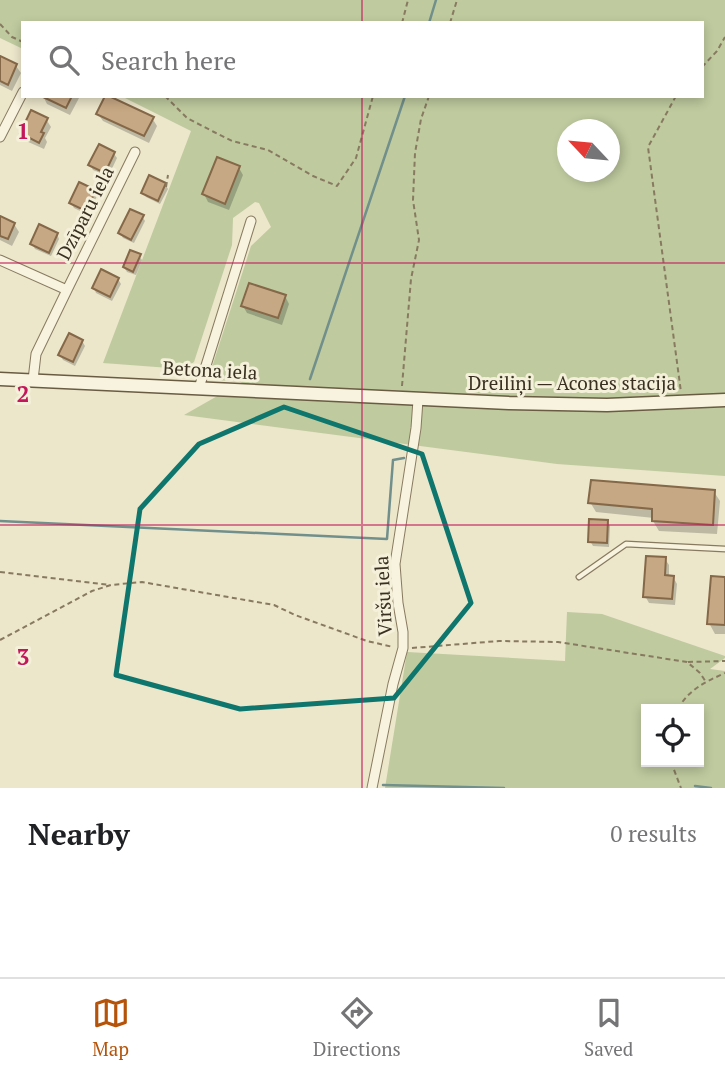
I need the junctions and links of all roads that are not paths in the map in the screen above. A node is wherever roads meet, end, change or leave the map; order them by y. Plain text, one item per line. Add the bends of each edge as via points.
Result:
1 (21, 96) edge
2 (0, 137) edge
3 (135, 152) dead end
4 (251, 222) dead end
5 (0, 260) edge
6 (66, 290) junction
7 (0, 379) edge
8 (33, 380) junction
9 (200, 388) junction
10 (418, 400) junction
11 (725, 400) edge
12 (725, 549) edge
13 (579, 577) dead end
14 (372, 788) edge

1 - 2 street
3 - 6 street, Dzīparu iela
4 - 9 street
5 - 6 street, Dzīparu iela
6 - 8 street, Dzīparu iela via 36,354
7 - 8 main road, Betona iela
8 - 9 main road, Betona iela
9 - 10 main road, Betona iela
10 - 11 main road, Dreiliņi — Acones stacija via 607,405
10 - 14 street, Viršu iela via 395,564 402,648
12 - 13 lane via 626,544

